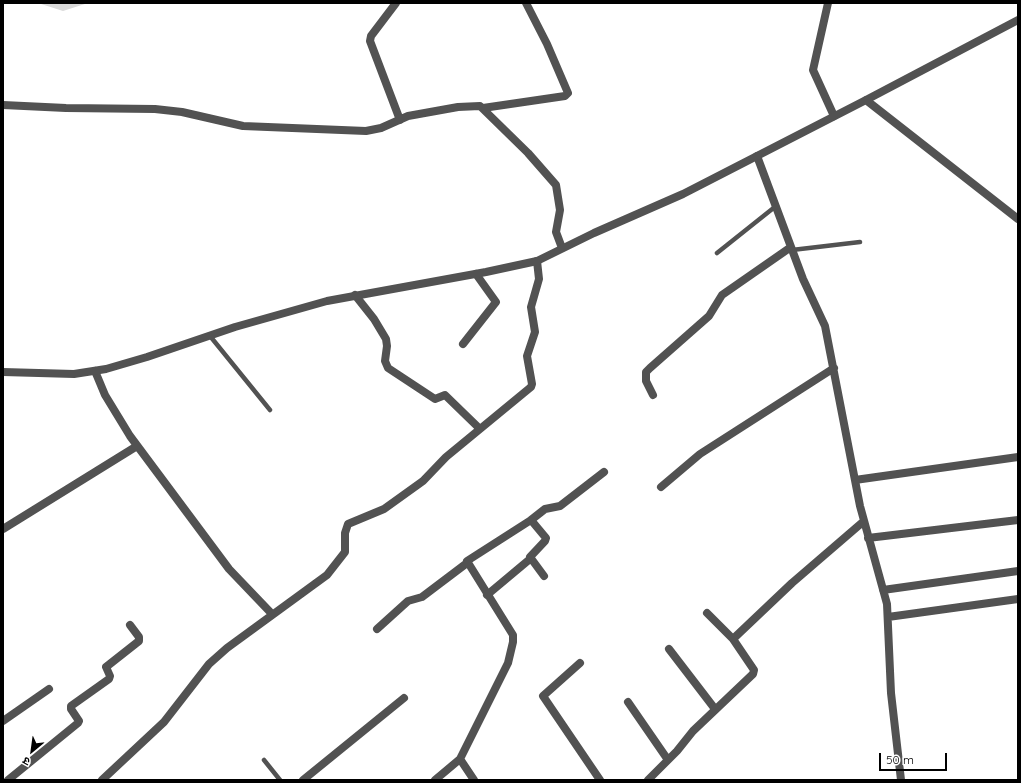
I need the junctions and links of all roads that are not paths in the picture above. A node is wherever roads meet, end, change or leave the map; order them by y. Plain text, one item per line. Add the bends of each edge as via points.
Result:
1 (396, 3) edge
2 (526, 3) edge
3 (828, 3) edge
4 (1018, 20) edge
5 (866, 100) junction
6 (3, 105) edge
7 (483, 108) junction
8 (834, 116) junction
9 (400, 120) junction
10 (758, 156) junction
11 (776, 206) junction
12 (1018, 219) edge
13 (860, 242) dead end
14 (562, 248) junction
15 (792, 248) junction
16 (717, 253) dead end
17 (537, 261) junction
18 (476, 274) junction
19 (355, 295) junction
20 (210, 336) junction
21 (463, 344) dead end
22 (834, 368) junction
23 (95, 371) junction
24 (3, 372) edge
25 (653, 395) dead end
26 (270, 410) dead end
27 (480, 429) junction
28 (137, 446) junction
29 (1018, 457) edge
30 (604, 472) dead end
31 (855, 480) junction
32 (661, 487) dead end
33 (531, 520) junction
34 (1018, 520) edge
35 (864, 521) junction
36 (3, 529) edge
37 (868, 538) junction
38 (530, 560) junction
39 (466, 563) junction
40 (1018, 571) edge
41 (544, 576) dead end
42 (883, 590) junction
43 (486, 595) junction
44 (1018, 599) edge
45 (272, 614) junction
46 (707, 614) dead end
47 (888, 617) junction
48 (130, 625) dead end
49 (377, 629) dead end
50 (733, 639) junction
51 (669, 649) dead end
52 (580, 663) dead end
53 (49, 689) dead end
54 (404, 698) dead end
55 (628, 702) dead end
56 (715, 709) junction
57 (3, 721) edge
58 (460, 759) junction
59 (264, 760) dead end
60 (668, 760) junction
61 (8, 780) edge
62 (102, 780) edge
63 (280, 780) edge
64 (303, 780) edge
65 (435, 780) edge
66 (474, 780) edge
67 (600, 780) edge
68 (648, 780) edge
69 (901, 780) edge

1 - 9 street via 370,41
2 - 7 street via 568,93 565,96
3 - 8 street via 813,70
4 - 5 street
5 - 8 street
5 - 12 street
6 - 9 street via 155,108 243,126 366,131 382,128
7 - 9 street via 458,107 408,116
7 - 14 street via 549,174 556,185 560,210 556,232
8 - 10 street
10 - 11 street
10 - 14 street via 683,194
11 - 15 street
11 - 16 lane
13 - 15 lane
14 - 17 street
15 - 22 street via 825,326
15 - 25 street via 722,295 708,316 650,368 645,376
17 - 18 street
17 - 27 street via 539,275 531,307 535,332 527,356 532,386
18 - 19 street
18 - 21 street via 496,302
19 - 20 street via 286,311
19 - 27 street via 386,339 388,368 435,399 445,395
20 - 23 street
20 - 26 lane
22 - 31 street
22 - 32 street via 700,454
23 - 24 street via 74,374
23 - 28 street via 105,395
27 - 45 street via 423,480 384,509 348,524 345,533 345,552 327,575
28 - 36 street
28 - 45 street via 229,569
29 - 31 street
30 - 33 street via 560,506 545,509
31 - 35 street
33 - 38 street via 546,540 530,555
33 - 39 street
34 - 37 street
35 - 37 street
35 - 50 street via 792,583
37 - 42 street
38 - 41 street
38 - 43 street
39 - 43 street
39 - 49 street via 420,598 408,601
40 - 42 street
42 - 47 street
43 - 58 street via 513,635 513,642 508,663
44 - 47 street
45 - 62 street via 209,664 164,722
46 - 50 street
47 - 69 street via 891,693
48 - 61 street via 139,641 106,667 109,679 71,706 70,709 78,723
50 - 56 street via 754,670 753,674
51 - 56 street
52 - 67 street via 544,694 544,698
53 - 57 street
54 - 64 street
55 - 60 street
56 - 60 street
58 - 65 street
58 - 66 street
59 - 63 lane
60 - 68 street

